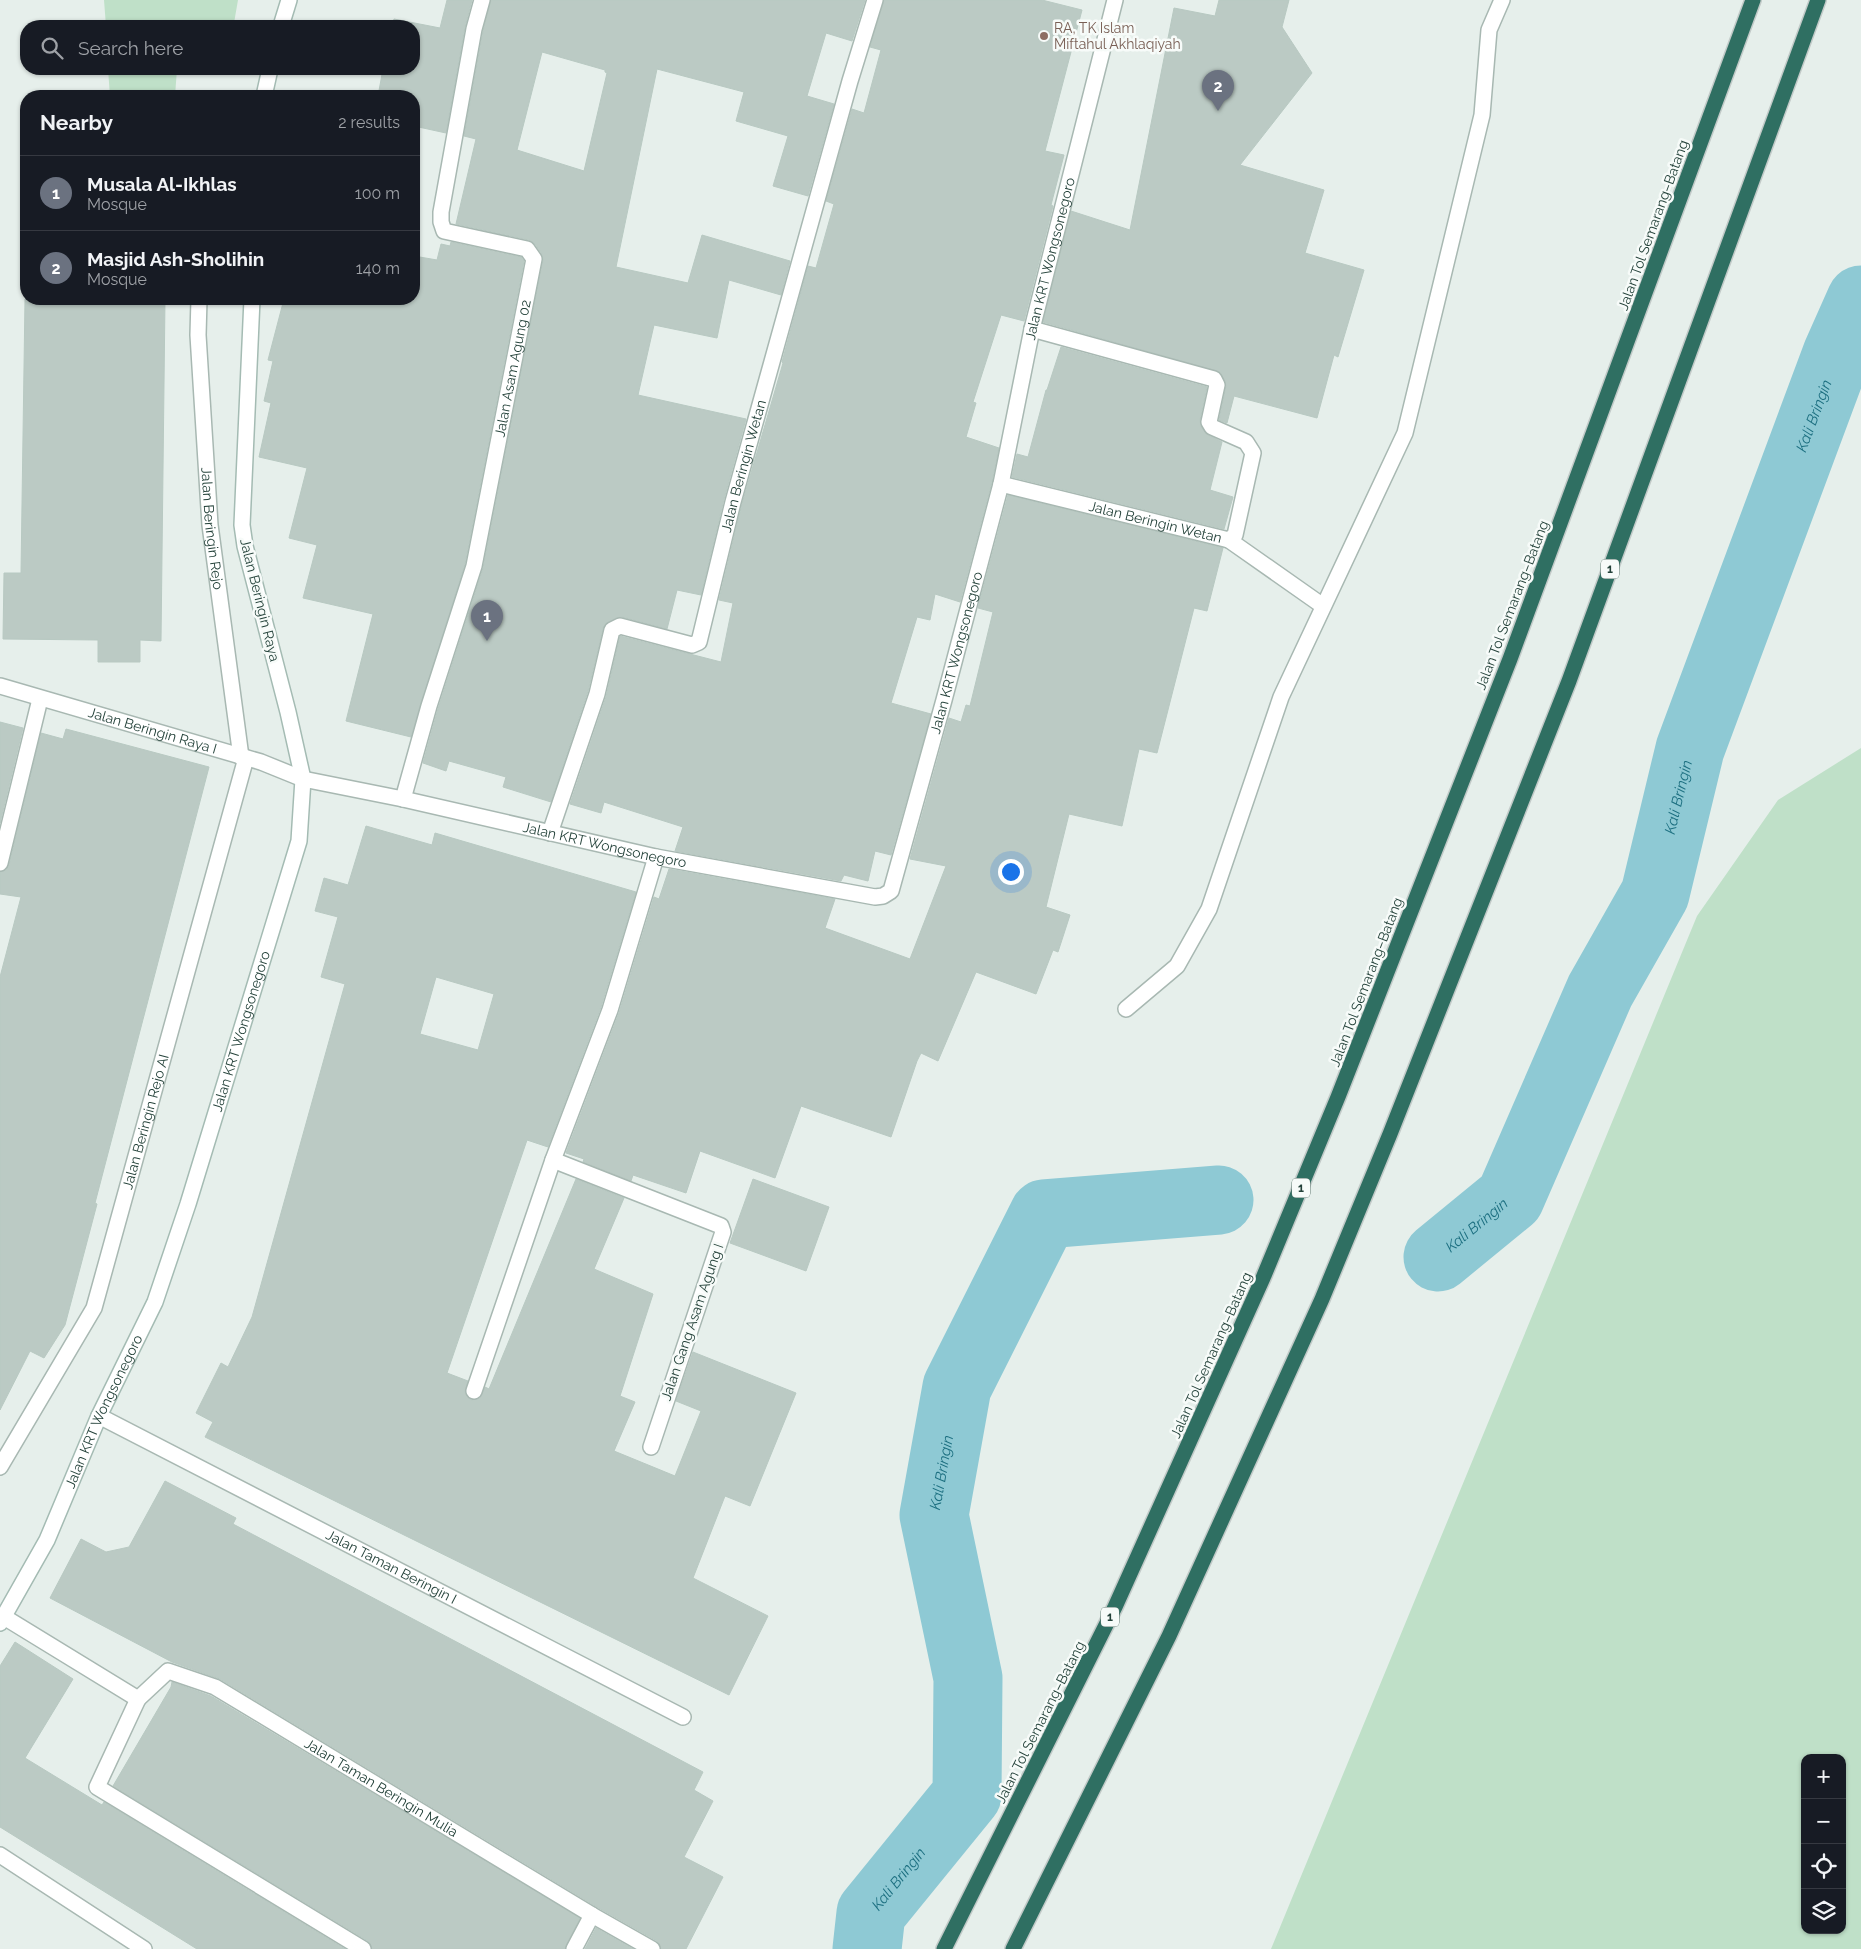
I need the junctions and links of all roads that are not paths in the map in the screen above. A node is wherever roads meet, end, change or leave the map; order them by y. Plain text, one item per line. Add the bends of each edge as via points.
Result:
1 (289, 0) edge
2 (482, 0) edge
3 (875, 0) edge
4 (1116, 0) edge
5 (1502, 0) edge
6 (1753, 0) edge
7 (1818, 0) edge
8 (282, 20) edge
9 (269, 75) edge
10 (265, 90) edge
11 (199, 305) edge
12 (252, 305) edge
13 (1032, 330) junction
14 (1001, 484) junction
15 (1229, 540) junction
16 (1323, 606) junction
17 (0, 686) edge
18 (40, 699) junction
19 (244, 757) junction
20 (304, 779) junction
21 (403, 799) junction
22 (550, 832) junction
23 (656, 857) junction
24 (0, 863) edge
25 (1126, 1010) dead end
26 (553, 1160) junction
27 (474, 1391) dead end
28 (99, 1416) junction
29 (651, 1447) dead end
30 (0, 1467) edge
31 (2, 1620) edge
32 (138, 1699) junction
33 (683, 1717) dead end
34 (0, 1856) edge
35 (592, 1915) junction
36 (144, 1949) edge
37 (363, 1949) edge
38 (574, 1949) edge
39 (652, 1949) edge
40 (944, 1949) edge
41 (1013, 1949) edge

1 - 8 street
2 - 21 street, Jalan Asam Agung 02 via 474,29 441,222 444,231 527,249 534,259 474,566
3 - 22 street, Jalan Beringin Wetan via 735,493 699,642 692,646 620,626 614,628 597,694
4 - 13 street, Jalan KRT Wongsonegoro
5 - 16 street via 1489,30 1482,115 1405,433
6 - 40 highway, Jalan Tol Semarang–Batang / 1 via 1510,660 1263,1278 1115,1607
7 - 41 highway, 1 via 1570,681 1322,1299 1169,1636
9 - 10 street
11 - 19 street, Jalan Beringin Rejo via 210,525
12 - 20 street, Jalan Beringin Raya via 242,525
13 - 14 street, Jalan KRT Wongsonegoro
13 - 15 street, Jalan Beringin Wetan via 1214,379 1217,385 1209,422 1212,427 1246,442 1253,453 1235,535
14 - 15 street, Jalan Beringin Wetan
14 - 23 street, Jalan KRT Wongsonegoro via 891,891 875,897
15 - 16 street
16 - 25 street via 1281,697 1209,909 1177,966
17 - 18 street, Jalan Beringin Raya I
18 - 19 street, Jalan Beringin Raya I
18 - 24 street
19 - 20 street, Jalan Beringin Raya I
19 - 30 street, Jalan Beringin Rejo AI via 94,1308
20 - 21 street, Jalan KRT Wongsonegoro
20 - 28 street, Jalan KRT Wongsonegoro via 299,841 185,1213 155,1302
21 - 22 street, Jalan KRT Wongsonegoro
22 - 23 street, Jalan KRT Wongsonegoro
23 - 26 street via 610,1010
26 - 27 street
26 - 29 street, Jalan Gang Asam Agung I via 721,1226 723,1232
28 - 31 street, Jalan KRT Wongsonegoro via 47,1540
28 - 33 street, Jalan Taman Beringin I
31 - 32 street
32 - 35 street, Jalan Taman Beringin Mulia via 168,1671 215,1686
32 - 37 street, Jalan Taman Beringin Mulia via 97,1787
34 - 36 street
35 - 38 street
35 - 39 street

